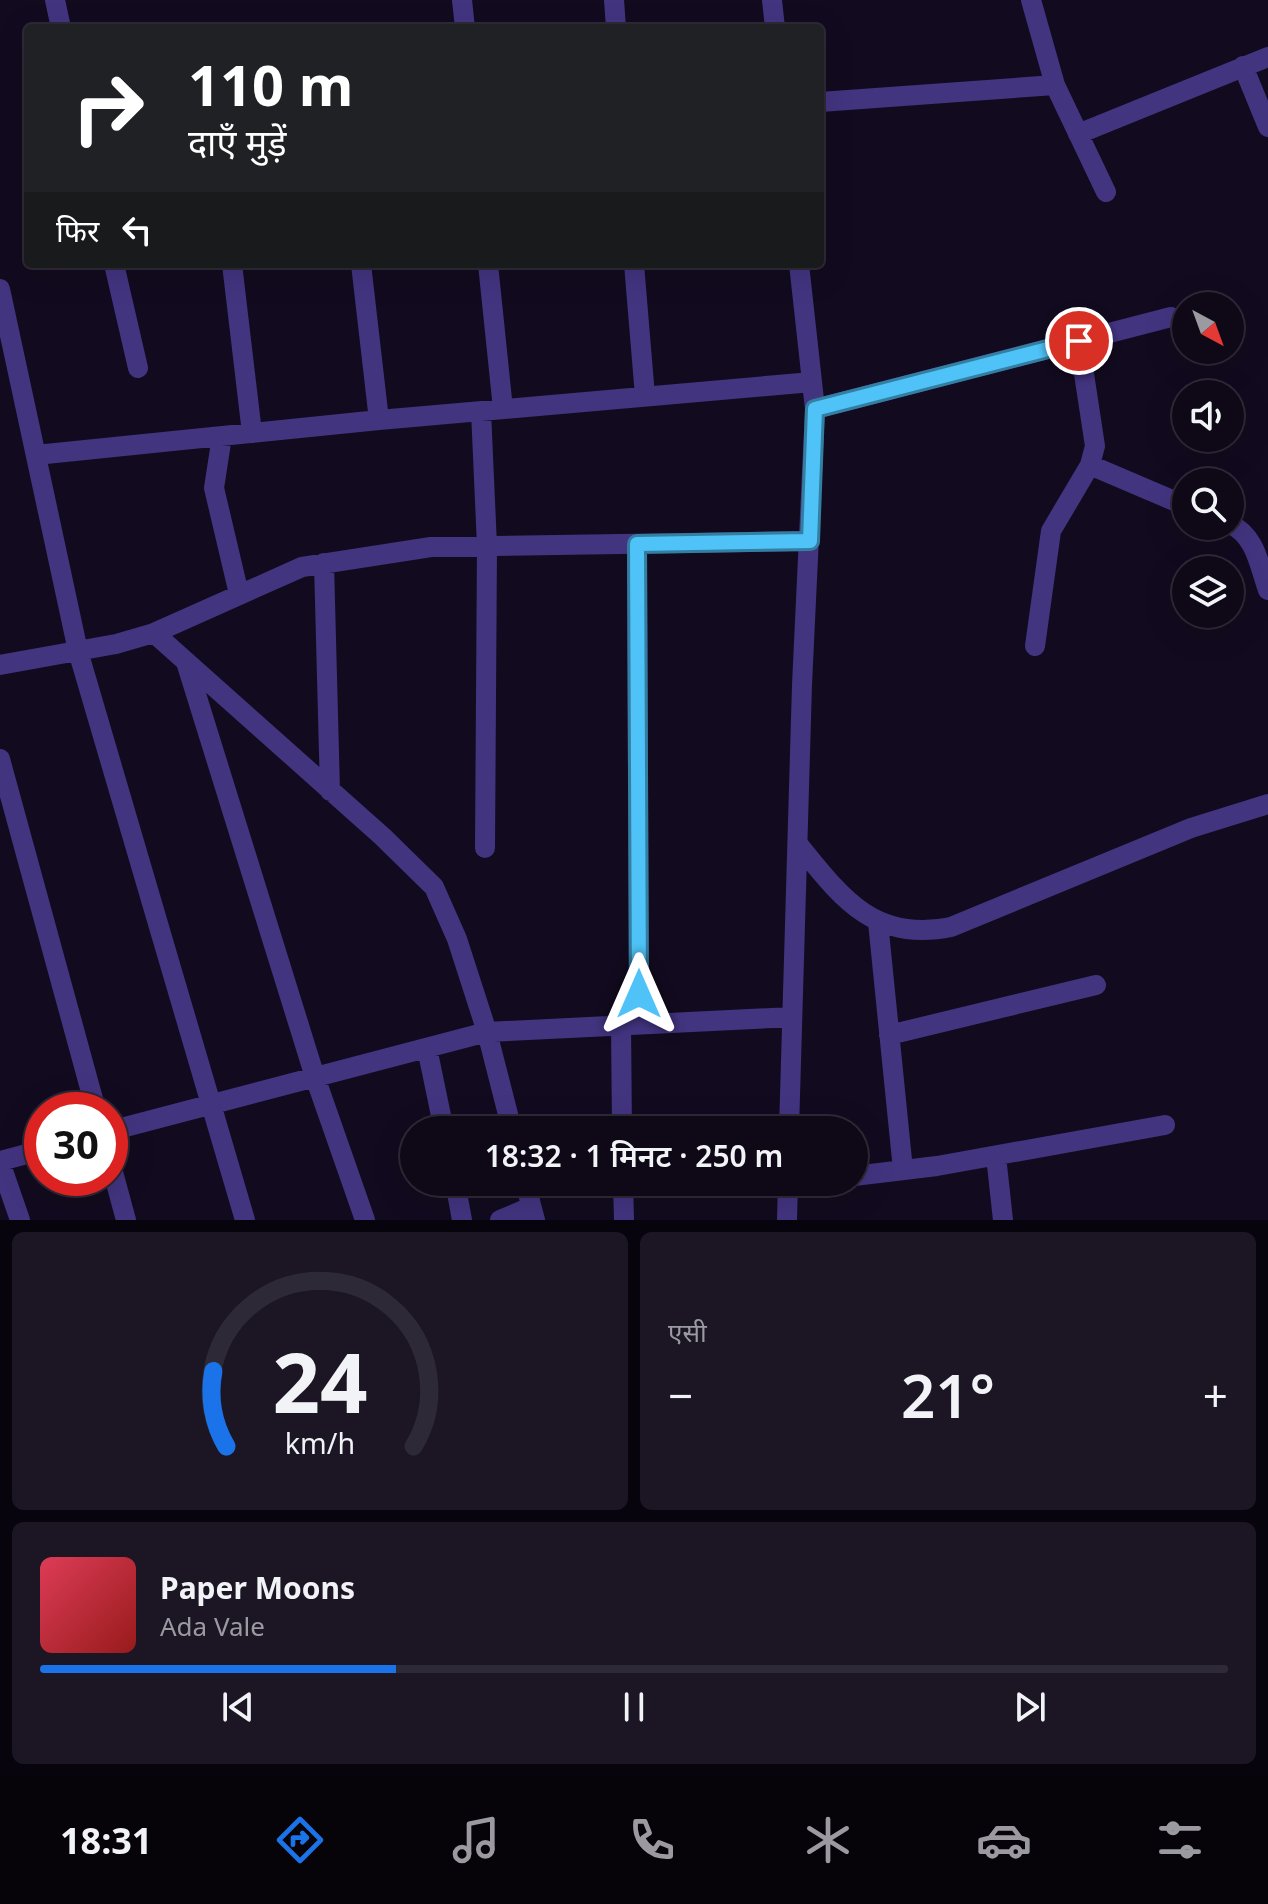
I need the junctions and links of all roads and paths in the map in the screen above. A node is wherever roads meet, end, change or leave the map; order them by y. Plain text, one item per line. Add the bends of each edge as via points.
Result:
1 (55, 0) edge
2 (462, 0) edge
3 (614, 0) edge
4 (772, 0) edge
5 (1031, 0) edge
6 (60, 24) edge
7 (465, 24) edge
8 (616, 24) edge
9 (775, 24) edge
10 (1268, 57) edge
11 (1243, 66) junction
12 (1055, 85) junction
13 (824, 102) edge
14 (1268, 127) edge
15 (1078, 134) junction
16 (1106, 192) dead end
17 (115, 268) edge
18 (232, 268) edge
19 (361, 268) edge
20 (488, 268) edge
21 (634, 268) edge
22 (799, 268) edge
23 (0, 289) edge
24 (1171, 317) dead end
25 (1079, 341) junction
26 (138, 368) dead end
27 (812, 382) junction
28 (645, 396) junction
29 (503, 409) junction
30 (815, 409) junction
31 (481, 411) junction
32 (379, 420) junction
33 (252, 433) junction
34 (222, 436) junction
35 (36, 455) junction
36 (1090, 465) junction
37 (1172, 500) edge
38 (1244, 532) edge
39 (810, 541) junction
40 (637, 544) junction
41 (487, 546) junction
42 (324, 563) junction
43 (1268, 590) edge
44 (239, 594) junction
45 (154, 633) junction
46 (1035, 646) dead end
47 (78, 651) junction
48 (186, 662) junction
49 (0, 665) edge
50 (0, 759) edge
51 (330, 791) junction
52 (1268, 804) edge
53 (798, 844) junction
54 (485, 848) dead end
55 (878, 922) junction
56 (1096, 985) dead end
57 (792, 1017) junction
58 (630, 1025) junction
59 (487, 1032) junction
60 (889, 1035) junction
61 (427, 1048) junction
62 (315, 1077) junction
63 (91, 1092) edge
64 (209, 1105) junction
65 (441, 1116) edge
66 (508, 1116) edge
67 (623, 1116) edge
68 (789, 1116) edge
69 (1165, 1125) dead end
70 (128, 1126) edge
71 (24, 1155) edge
72 (996, 1156) junction
73 (0, 1161) edge
74 (903, 1170) junction
75 (868, 1174) edge
76 (119, 1196) edge
77 (458, 1196) edge
78 (623, 1196) edge
79 (790, 1196) edge
80 (533, 1213) edge
81 (20, 1220) edge
82 (126, 1220) edge
83 (245, 1220) edge
84 (365, 1220) edge
85 (462, 1220) edge
86 (500, 1220) edge
87 (624, 1220) edge
88 (787, 1220) edge
89 (1003, 1220) edge

1 - 6 street
2 - 7 street
3 - 8 street
4 - 9 street
5 - 12 street
10 - 11 street
11 - 14 street
11 - 15 street
12 - 13 street
12 - 15 street
15 - 16 street
17 - 26 street
18 - 33 street
19 - 32 street
20 - 29 street
21 - 28 street
22 - 27 street
23 - 35 street
24 - 25 street
25 - 30 street
25 - 36 street via 1095,446
27 - 28 street
27 - 30 street
28 - 29 street
29 - 31 street
30 - 39 street
31 - 32 street
31 - 41 street
32 - 33 street
33 - 34 street
34 - 35 street
34 - 44 street via 214,488
35 - 47 street
36 - 37 street
36 - 46 street via 1051,531
38 - 43 street
39 - 40 street
39 - 53 street
40 - 41 street
40 - 58 street
41 - 42 street via 431,547
41 - 54 street
42 - 44 street
42 - 51 street
44 - 45 street
45 - 47 street
45 - 48 street
47 - 49 street
47 - 64 street
48 - 51 street
48 - 62 street
50 - 63 street
51 - 59 street via 434,887
52 - 55 street via 1191,828 951,927 911,931
53 - 55 street via 837,892
53 - 57 street
55 - 60 street
56 - 60 street
57 - 58 street
57 - 68 street
58 - 59 street
58 - 67 street
59 - 61 street
59 - 66 street
60 - 74 street
61 - 62 street
61 - 65 street
62 - 64 street
62 - 84 street
64 - 70 street
64 - 83 street
69 - 72 street
71 - 73 street
72 - 74 street
72 - 89 street
73 - 81 street
74 - 75 street
76 - 82 street
77 - 85 street
78 - 87 street
79 - 88 street
80 - 86 street

